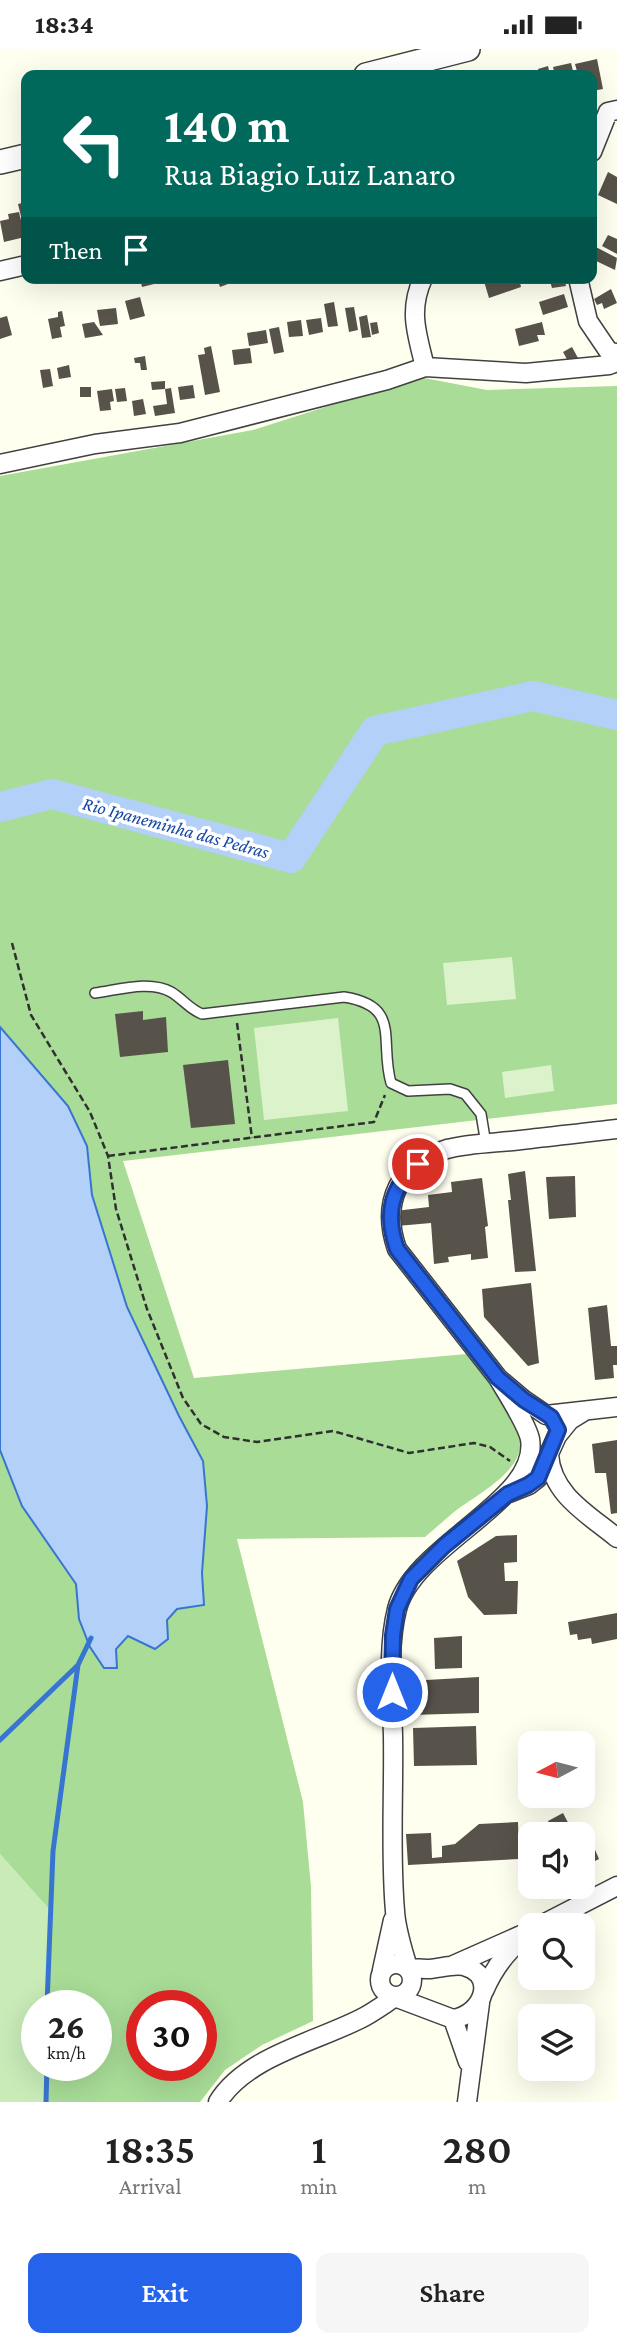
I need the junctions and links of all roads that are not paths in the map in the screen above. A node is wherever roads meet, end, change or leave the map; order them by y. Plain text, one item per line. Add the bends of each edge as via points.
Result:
1 (468, 49) edge
2 (394, 70) edge
3 (617, 110) edge
4 (597, 140) edge
5 (21, 157) edge
6 (0, 162) edge
7 (21, 266) edge
8 (0, 271) edge
9 (420, 284) edge
10 (579, 284) edge
11 (617, 353) edge
12 (617, 362) edge
13 (425, 367) junction
14 (0, 464) edge
15 (95, 993) dead end
16 (617, 1129) edge
17 (486, 1144) junction
18 (498, 1378) junction
19 (617, 1407) edge
20 (586, 1410) junction
21 (546, 1415) junction
22 (530, 1436) junction
23 (557, 1436) junction
24 (549, 1454) junction
25 (517, 1486) junction
26 (573, 1501) junction
27 (617, 1538) edge
28 (617, 1886) edge
29 (395, 1913) junction
30 (564, 1913) edge
31 (518, 1936) edge
32 (518, 1943) edge
33 (451, 1966) junction
34 (408, 1968) junction
35 (381, 1975) junction
36 (395, 1996) junction
37 (482, 1997) junction
38 (453, 2019) junction
39 (344, 2025) junction
40 (468, 2076) junction
41 (218, 2102) edge
42 (467, 2102) edge

1 - 2 street
3 - 4 street via 608,112
5 - 6 street
7 - 8 street
9 - 13 street via 414,320
10 - 11 street via 587,321 609,352
12 - 13 street via 526,373
13 - 14 street via 180,433 95,444
15 - 17 lane via 163,988 202,1014 344,997 364,1000 378,1009 384,1025 391,1083 408,1091 450,1089 465,1094 481,1114
16 - 17 street
17 - 18 street via 446,1149 405,1175 390,1210 390,1230 397,1249
18 - 21 street
18 - 22 street
19 - 20 street
20 - 21 street
20 - 23 street via 570,1419
21 - 22 street via 532,1419
21 - 23 street via 555,1421
22 - 23 street via 545,1444
22 - 25 street via 528,1458
23 - 24 street
24 - 25 street via 538,1478
24 - 26 street via 556,1484
25 - 26 street via 546,1489
25 - 29 street via 426,1562 411,1579 397,1609 392,1665
26 - 27 street
28 - 30 street
29 - 34 street
29 - 35 street
31 - 33 street
32 - 37 street via 502,1959
33 - 34 street
33 - 37 street via 464,1966 480,1979
34 - 35 street via 394,1963
34 - 36 street via 412,1983 407,1992
35 - 36 street via 382,1988
35 - 39 street via 363,2008
36 - 38 street
36 - 39 street
37 - 38 street via 468,2015
37 - 40 street
38 - 40 street via 463,2043
39 - 41 street via 270,2059 240,2078
40 - 42 street

